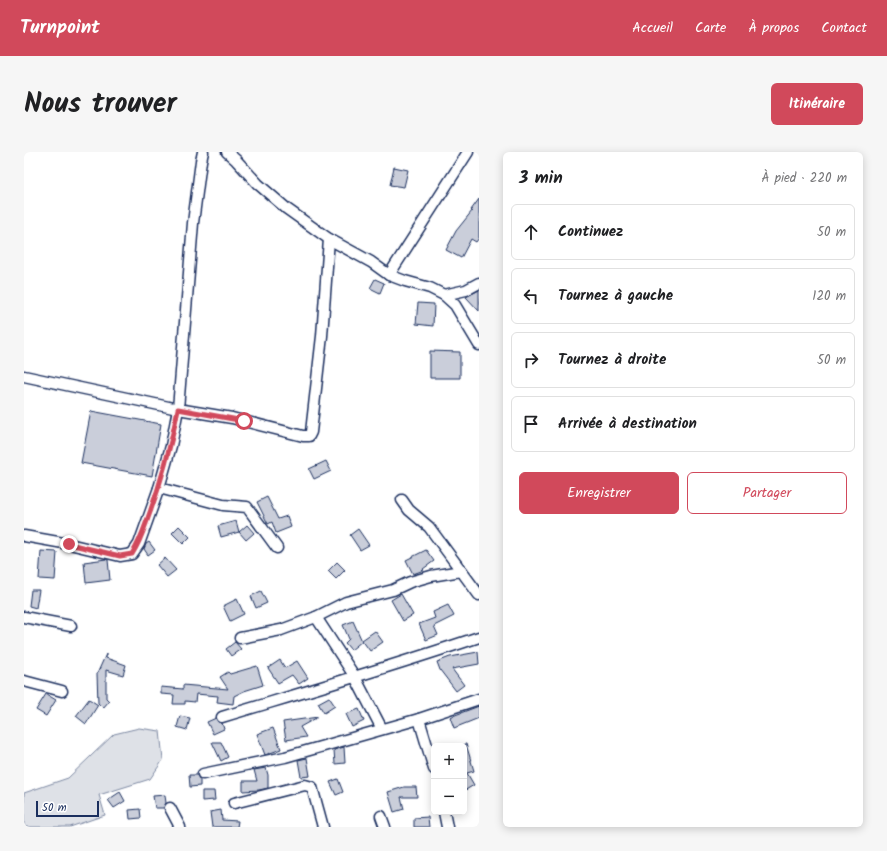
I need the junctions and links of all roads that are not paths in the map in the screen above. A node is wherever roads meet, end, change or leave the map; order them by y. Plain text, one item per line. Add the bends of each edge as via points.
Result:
1 (203, 152) edge
2 (227, 152) edge
3 (468, 152) edge
4 (329, 239) junction
5 (389, 275) junction
6 (479, 283) edge
7 (444, 295) junction
8 (479, 345) edge
9 (24, 376) edge
10 (178, 409) junction
11 (159, 488) junction
12 (402, 500) dead end
13 (24, 536) edge
14 (277, 548) dead end
15 (461, 572) junction
16 (479, 595) edge
17 (24, 617) edge
18 (316, 617) junction
19 (71, 626) dead end
20 (479, 637) edge
21 (240, 638) dead end
22 (355, 677) junction
23 (24, 681) edge
24 (62, 691) dead end
25 (479, 699) edge
26 (222, 718) dead end
27 (419, 719) junction
28 (382, 729) junction
29 (431, 759) edge
30 (203, 774) dead end
31 (234, 803) dead end
32 (170, 808) dead end
33 (445, 815) edge
34 (381, 816) dead end
35 (180, 827) edge
36 (323, 827) edge
37 (384, 827) edge
38 (447, 827) edge

1 - 10 street via 193,223
2 - 4 street via 287,209
3 - 5 street
4 - 5 street
4 - 10 street via 322,336 309,436 232,418
5 - 7 street
6 - 7 street via 466,290
7 - 8 street via 455,305
9 - 10 street
10 - 11 street
11 - 13 street via 139,544 132,554 120,556
11 - 14 street via 223,505 247,507
12 - 15 street via 408,510 429,527
15 - 16 street
15 - 18 street via 410,582 393,590 346,602
17 - 19 street
18 - 21 street via 281,630
18 - 22 street
20 - 22 street
22 - 26 street
22 - 28 street
23 - 24 street
25 - 27 street
27 - 28 street
27 - 29 street
28 - 30 street via 285,757
31 - 36 street via 305,785 312,787
32 - 35 street
33 - 38 street
34 - 37 street

